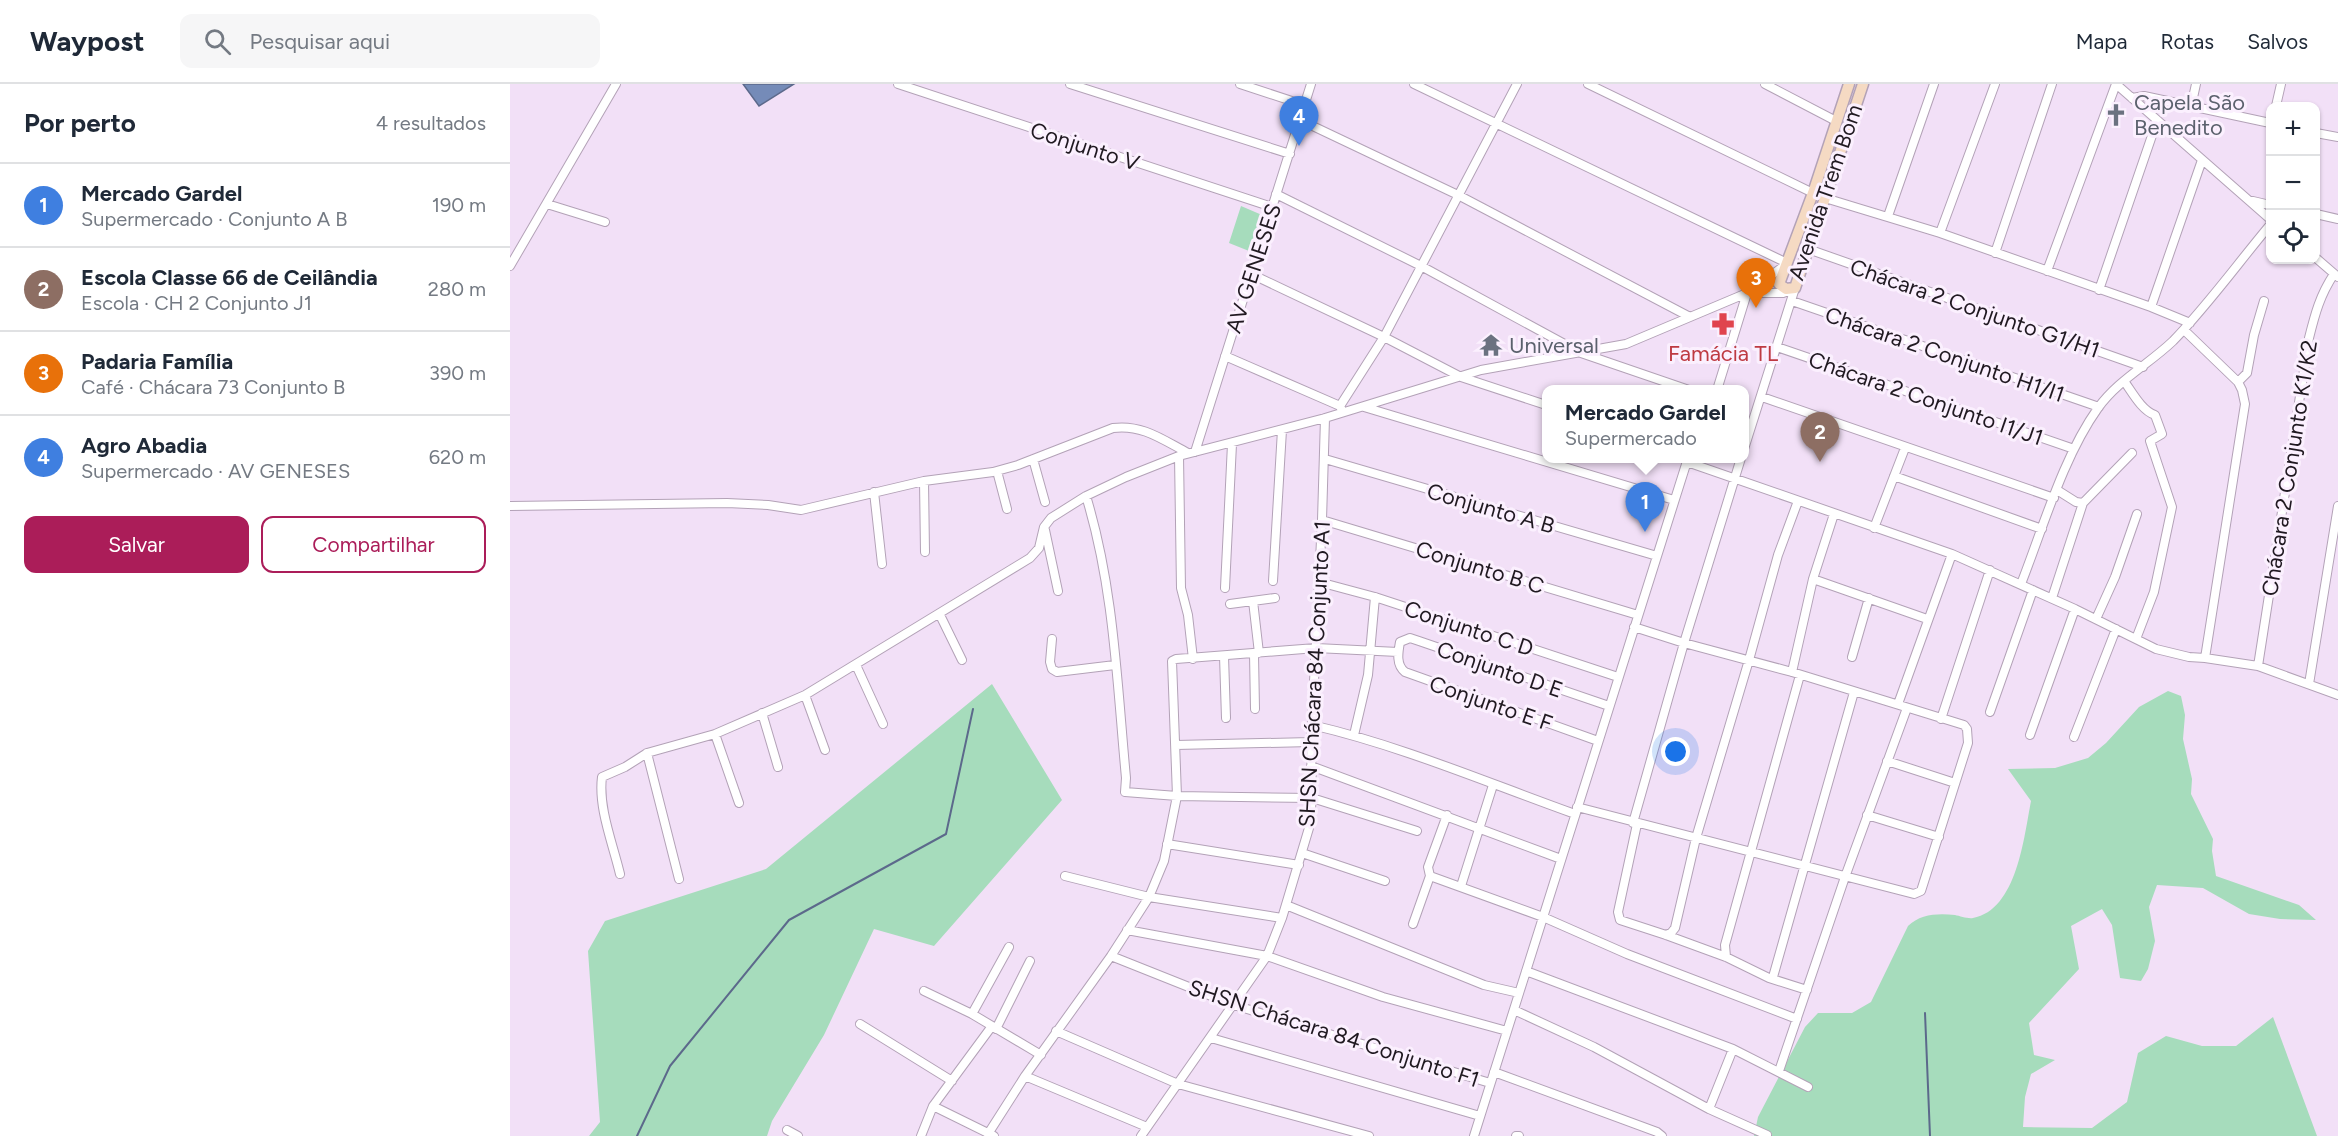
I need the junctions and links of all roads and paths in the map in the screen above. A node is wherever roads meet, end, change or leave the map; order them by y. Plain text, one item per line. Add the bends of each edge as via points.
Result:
1 (616, 84) edge
2 (898, 84) edge
3 (1070, 84) edge
4 (1240, 84) edge
5 (1311, 84) edge
6 (1414, 84) edge
7 (1517, 84) edge
8 (1588, 84) edge
9 (1765, 84) edge
10 (1849, 84) edge
11 (1863, 84) edge
12 (1934, 84) edge
13 (1995, 84) edge
14 (2052, 84) edge
15 (2116, 84) edge
16 (2196, 84) edge
17 (2281, 84) edge
18 (2132, 98) junction
19 (2277, 102) edge
20 (1304, 105) junction
21 (2191, 107) junction
22 (1300, 120) junction
23 (1836, 121) junction
24 (2157, 121) junction
25 (2266, 122) edge
26 (1495, 124) junction
27 (2320, 134) edge
28 (2338, 137) edge
29 (1290, 154) junction
30 (2202, 160) junction
31 (1813, 193) junction
32 (1276, 195) junction
33 (1458, 195) junction
34 (1825, 198) junction
35 (2251, 200) junction
36 (2266, 203) edge
37 (547, 204) junction
38 (1272, 207) junction
39 (2266, 214) edge
40 (2320, 215) edge
41 (1888, 216) junction
42 (2338, 219) edge
43 (605, 222) dead end
44 (2266, 231) edge
45 (1940, 233) junction
46 (1808, 249) junction
47 (1995, 253) junction
48 (2320, 262) edge
49 (1785, 264) junction
50 (510, 266) edge
51 (1421, 266) junction
52 (2047, 271) junction
53 (1251, 274) junction
54 (2336, 276) edge
55 (2100, 290) junction
56 (1747, 293) junction
57 (1793, 293) junction
58 (2264, 301) dead end
59 (2151, 307) junction
60 (1690, 317) junction
61 (2187, 327) junction
62 (1384, 337) junction
63 (1777, 347) junction
64 (1581, 353) junction
65 (1225, 356) junction
66 (2143, 367) junction
67 (1461, 377) junction
68 (2124, 381) junction
69 (2238, 382) junction
70 (1674, 385) edge
71 (1719, 385) edge
72 (1762, 397) junction
73 (1542, 404) edge
74 (2099, 406) junction
75 (1363, 407) junction
76 (1342, 410) junction
77 (1325, 418) junction
78 (1282, 430) junction
79 (1749, 435) edge
80 (1232, 444) junction
81 (1905, 448) junction
82 (2074, 449) junction
83 (1192, 452) junction
84 (2132, 453) dead end
85 (1179, 456) junction
86 (1033, 459) junction
87 (1324, 459) junction
88 (1542, 461) edge
89 (1550, 463) edge
90 (1686, 463) edge
91 (1695, 463) edge
92 (1739, 463) edge
93 (997, 471) junction
94 (1894, 476) junction
95 (1734, 477) junction
96 (924, 481) junction
97 (874, 492) junction
98 (2056, 494) junction
99 (1086, 496) junction
100 (1674, 500) junction
101 (1797, 501) junction
102 (1045, 502) dead end
103 (2084, 503) junction
104 (510, 506) edge
105 (2338, 506) edge
106 (1008, 508) dead end
107 (1834, 514) junction
108 (2138, 514) dead end
109 (1322, 520) junction
110 (1044, 527) junction
111 (1874, 528) junction
112 (2042, 529) junction
113 (925, 552) dead end
114 (1952, 554) junction
115 (1657, 556) junction
116 (882, 564) dead end
117 (1990, 570) junction
118 (1813, 579) junction
119 (1274, 581) dead end
120 (1319, 582) junction
121 (2021, 584) junction
122 (1225, 588) dead end
123 (2033, 590) junction
124 (1058, 591) dead end
125 (1375, 597) junction
126 (1275, 598) dead end
127 (1869, 598) junction
128 (2052, 598) junction
129 (1253, 601) junction
130 (1230, 604) dead end
131 (2075, 609) junction
132 (939, 615) junction
133 (1638, 615) junction
134 (1927, 619) junction
135 (2096, 619) junction
136 (1634, 627) junction
137 (2116, 629) junction
138 (1052, 639) dead end
139 (2136, 639) junction
140 (1684, 643) junction
141 (1316, 648) junction
142 (1370, 650) junction
143 (1398, 652) junction
144 (1257, 653) junction
145 (1224, 656) junction
146 (1852, 657) dead end
147 (2205, 658) junction
148 (1193, 659) junction
149 (962, 660) dead end
150 (1749, 660) junction
151 (856, 665) junction
152 (1115, 665) junction
153 (2258, 666) junction
154 (1796, 674) junction
155 (1618, 677) junction
156 (2309, 684) junction
157 (1854, 692) junction
158 (805, 695) junction
159 (2338, 695) edge
160 (1898, 704) junction
161 (1609, 706) junction
162 (1907, 708) junction
163 (1255, 710) dead end
164 (1990, 712) dead end
165 (762, 713) junction
166 (1226, 718) dead end
167 (1941, 719) junction
168 (883, 724) dead end
169 (1312, 725) junction
170 (715, 734) junction
171 (1354, 735) junction
172 (2030, 735) dead end
173 (2074, 737) dead end
174 (1598, 741) junction
175 (1311, 742) junction
176 (1176, 745) junction
177 (825, 750) dead end
178 (647, 753) junction
179 (1887, 761) junction
180 (1311, 766) junction
181 (778, 767) dead end
182 (1955, 783) junction
183 (1493, 785) junction
184 (1177, 796) junction
185 (1312, 798) junction
186 (739, 803) dead end
187 (1576, 811) junction
188 (1447, 815) junction
189 (1867, 815) junction
190 (1635, 823) junction
191 (1480, 827) junction
192 (1417, 831) dead end
193 (1939, 837) junction
194 (1696, 838) junction
195 (1167, 844) junction
196 (1750, 852) junction
197 (1302, 853) junction
198 (1561, 859) junction
199 (1299, 865) junction
200 (1804, 866) junction
201 (620, 874) dead end
202 (1065, 876) dead end
203 (1430, 876) junction
204 (1845, 876) junction
205 (679, 879) dead end
206 (1385, 881) dead end
207 (1461, 886) junction
208 (1149, 897) junction
209 (1286, 905) junction
210 (1543, 917) junction
211 (1282, 918) junction
212 (1413, 924) dead end
213 (1127, 930) junction
214 (1666, 935) junction
215 (1009, 947) dead end
216 (1267, 956) junction
217 (1111, 957) junction
218 (1726, 957) junction
219 (1030, 961) dead end
220 (1526, 970) junction
221 (1773, 977) junction
222 (924, 990) dead end
223 (1807, 990) junction
224 (1519, 993) junction
225 (1234, 1005) junction
226 (1514, 1010) junction
227 (972, 1014) junction
228 (1797, 1019) junction
229 (860, 1024) dead end
230 (994, 1027) junction
231 (1056, 1030) junction
232 (1507, 1031) junction
233 (1211, 1038) junction
234 (1733, 1049) junction
235 (1041, 1055) junction
236 (1779, 1071) junction
237 (1494, 1072) junction
238 (1025, 1076) junction
239 (952, 1081) junction
240 (1490, 1083) junction
241 (1178, 1084) junction
242 (1808, 1087) dead end
243 (933, 1106) junction
244 (1709, 1109) junction
245 (1480, 1116) junction
246 (1147, 1127) junction
247 (787, 1130) dead end
248 (986, 1134) edge
249 (1767, 1134) dead end
250 (798, 1136) edge
251 (921, 1136) edge
252 (1141, 1136) edge
253 (1369, 1136) edge
254 (1474, 1136) edge
255 (1662, 1136) edge

1 - 37 street
2 - 38 street, Conjunto V
3 - 29 street
4 - 20 street
5 - 20 street, AV GENESES
6 - 26 street
7 - 26 street
8 - 31 street
9 - 23 street
10 - 23 street, Avenida Trem Bom
11 - 34 street, Avenida Trem Bom
12 - 41 street
13 - 45 street
14 - 47 street
15 - 18 street
15 - 52 street
16 - 21 street
17 - 19 street
18 - 21 street via 2144,96
18 - 24 street
20 - 22 street, AV GENESES
21 - 25 street
22 - 29 street, AV GENESES
22 - 33 street
23 - 31 street, Avenida Trem Bom
24 - 30 street
24 - 55 street
26 - 33 street
26 - 49 street
27 - 28 street
29 - 32 street, AV GENESES
30 - 35 street
30 - 59 street
31 - 49 street, Avenida Trem Bom
32 - 38 street, AV GENESES
32 - 51 street
33 - 51 street
33 - 60 street
34 - 41 street
34 - 46 street, Avenida Trem Bom
35 - 36 street
35 - 39 street
37 - 43 street
37 - 50 street
38 - 53 street, AV GENESES
40 - 42 street
41 - 45 street
44 - 61 street
45 - 47 street
46 - 57 street, Avenida Trem Bom
46 - 66 street, Chácara 2 Conjunto G1/H1
47 - 52 street
48 - 54 street
49 - 56 street
49 - 57 street, Avenida Trem Bom via 1779,284
51 - 62 street
51 - 64 street
52 - 55 street
53 - 62 street
53 - 65 street, AV GENESES
54 - 153 street, Chácara 2 Conjunto K1/K2 via 2315,309 2309,338
55 - 59 street
56 - 57 street
56 - 60 street
56 - 71 street
57 - 63 street
57 - 74 street, Chácara 2 Conjunto H1/I1
58 - 69 street via 2247,373
59 - 61 street
60 - 64 street via 1626,344
61 - 66 street
61 - 69 street
62 - 67 street
62 - 76 street
63 - 72 street
63 - 82 street, Chácara 2 Conjunto I1/J1
64 - 67 street
64 - 70 street
65 - 76 street
65 - 83 street, AV GENESES
66 - 68 street
67 - 73 street
67 - 75 street
68 - 74 street
68 - 139 street via 2155,415 2162,434 2150,441 2172,507 2154,592
69 - 147 street via 2245,404
72 - 79 street
72 - 81 street
74 - 82 street
75 - 76 street
75 - 88 street
76 - 77 street
77 - 78 street
77 - 87 street, SHSN Chácara 84 Conjunto A1
78 - 80 street
78 - 119 street
80 - 83 street
80 - 122 street
81 - 94 street
81 - 98 street
82 - 98 street
83 - 85 street
83 - 86 street via 1126,426
84 - 103 street
85 - 99 street
85 - 148 street via 1181,588
86 - 93 street
86 - 102 street
87 - 109 street, SHSN Chácara 84 Conjunto A1
87 - 115 street, Conjunto A B
89 - 100 street
90 - 100 street
91 - 95 street
92 - 95 street
93 - 96 street
93 - 106 street
94 - 111 street
94 - 112 street
95 - 101 street
95 - 140 street
96 - 97 street
96 - 113 street
97 - 104 street via 801,510 727,503
97 - 116 street
98 - 103 street
98 - 112 street
99 - 110 street via 1051,518
99 - 152 street via 1103,567
100 - 115 street
101 - 107 street
101 - 150 street
103 - 128 street
105 - 156 street
107 - 111 street
107 - 118 street
108 - 135 street
109 - 120 street, SHSN Chácara 84 Conjunto A1
109 - 133 street, Conjunto B C
110 - 124 street
110 - 132 street via 1039,548 1030,558
111 - 114 street
112 - 121 street
114 - 117 street
114 - 134 street
115 - 133 street
117 - 121 street
117 - 167 street
118 - 127 street
118 - 154 street
120 - 125 street, Conjunto C D
120 - 141 street, SHSN Chácara 84 Conjunto A1
121 - 123 street
123 - 128 street
123 - 164 street
125 - 142 street
125 - 155 street, Conjunto C D
126 - 129 street
127 - 134 street
127 - 146 street
128 - 131 street
129 - 130 street
129 - 144 street
131 - 135 street
131 - 172 street
132 - 149 street
132 - 151 street
133 - 136 street
134 - 160 street
135 - 137 street
136 - 140 street
136 - 155 street
137 - 139 street
137 - 173 street
138 - 152 street via 1050,662 1057,672
139 - 147 street via 2156,649
140 - 150 street
140 - 190 street
141 - 142 street
141 - 144 street
141 - 169 street, SHSN Chácara 84 Conjunto A1
142 - 143 street
142 - 171 street
143 - 161 street, Conjunto D E via 1401,642 1410,638
143 - 174 street, Conjunto E F via 1399,665 1405,672
144 - 145 street
144 - 163 street
145 - 148 street
145 - 166 street
147 - 153 street
148 - 176 street via 1172,661
150 - 154 street
150 - 194 street
151 - 158 street
151 - 168 street
152 - 184 street via 1125,792
153 - 156 street
154 - 157 street
154 - 196 street
155 - 161 street
156 - 159 street
157 - 160 street
157 - 200 street
158 - 165 street
158 - 177 street
160 - 162 street
161 - 174 street
162 - 167 street
162 - 179 street
165 - 170 street
165 - 181 street
167 - 182 street via 1967,729 1968,742
169 - 171 street
169 - 175 street, SHSN Chácara 84 Conjunto A1
170 - 178 street
170 - 186 street
171 - 183 street
174 - 187 street
175 - 176 street
175 - 180 street, SHSN Chácara 84 Conjunto A1
176 - 184 street
178 - 201 street via 602,777 600,788
178 - 205 street
179 - 182 street
179 - 189 street
180 - 185 street, SHSN Chácara 84 Conjunto A1
180 - 188 street
182 - 193 street
183 - 187 street
183 - 191 street
184 - 185 street
184 - 195 street
185 - 192 street
185 - 197 street, SHSN Chácara 84 Conjunto A1
187 - 190 street
187 - 198 street
188 - 191 street
188 - 203 street via 1428,867
189 - 193 street
189 - 204 street
190 - 194 street
190 - 214 street via 1618,918
191 - 198 street
191 - 207 street
193 - 204 street via 1922,891 1914,894
194 - 196 street
194 - 214 street via 1675,928
195 - 199 street
195 - 208 street
196 - 200 street
196 - 218 street via 1725,945
197 - 199 street, SHSN Chácara 84 Conjunto A1
197 - 206 street
198 - 210 street
199 - 209 street, SHSN Chácara 84 Conjunto A1
200 - 204 street
200 - 221 street
202 - 208 street
203 - 207 street
203 - 212 street
204 - 223 street
207 - 210 street
208 - 211 street
208 - 213 street
209 - 211 street, SHSN Chácara 84 Conjunto A1
209 - 224 street via 1484,985
210 - 220 street
210 - 228 street via 1627,954
211 - 216 street, SHSN Chácara 84 Conjunto A1
213 - 216 street
213 - 217 street
214 - 218 street
215 - 227 street
216 - 225 street, SHSN Chácara 84 Conjunto A1
216 - 232 street via 1383,997
217 - 225 street, SHSN Chácara 84 Conjunto F1
217 - 231 street
218 - 221 street
219 - 230 street
220 - 224 street
220 - 234 street
221 - 223 street
222 - 227 street
223 - 228 street
224 - 226 street
225 - 233 street, SHSN Chácara 84 Conjunto A1
225 - 240 street, SHSN Chácara 84 Conjunto F1
226 - 232 street
226 - 244 street via 1594,1047
227 - 230 street
228 - 236 street
229 - 239 street
230 - 235 street
230 - 239 street
231 - 235 street
231 - 241 street
232 - 237 street
233 - 241 street, SHSN Chácara 84 Conjunto A1
233 - 245 street
234 - 236 street
234 - 244 street
235 - 238 street
236 - 242 street
237 - 240 street
237 - 255 street
238 - 246 street
238 - 248 street
239 - 243 street
240 - 245 street
241 - 246 street, SHSN Chácara 84 Conjunto A1
241 - 253 street
243 - 248 street
243 - 251 street
244 - 249 street
245 - 254 street
246 - 252 street, SHSN Chácara 84 Conjunto A1
247 - 250 street

